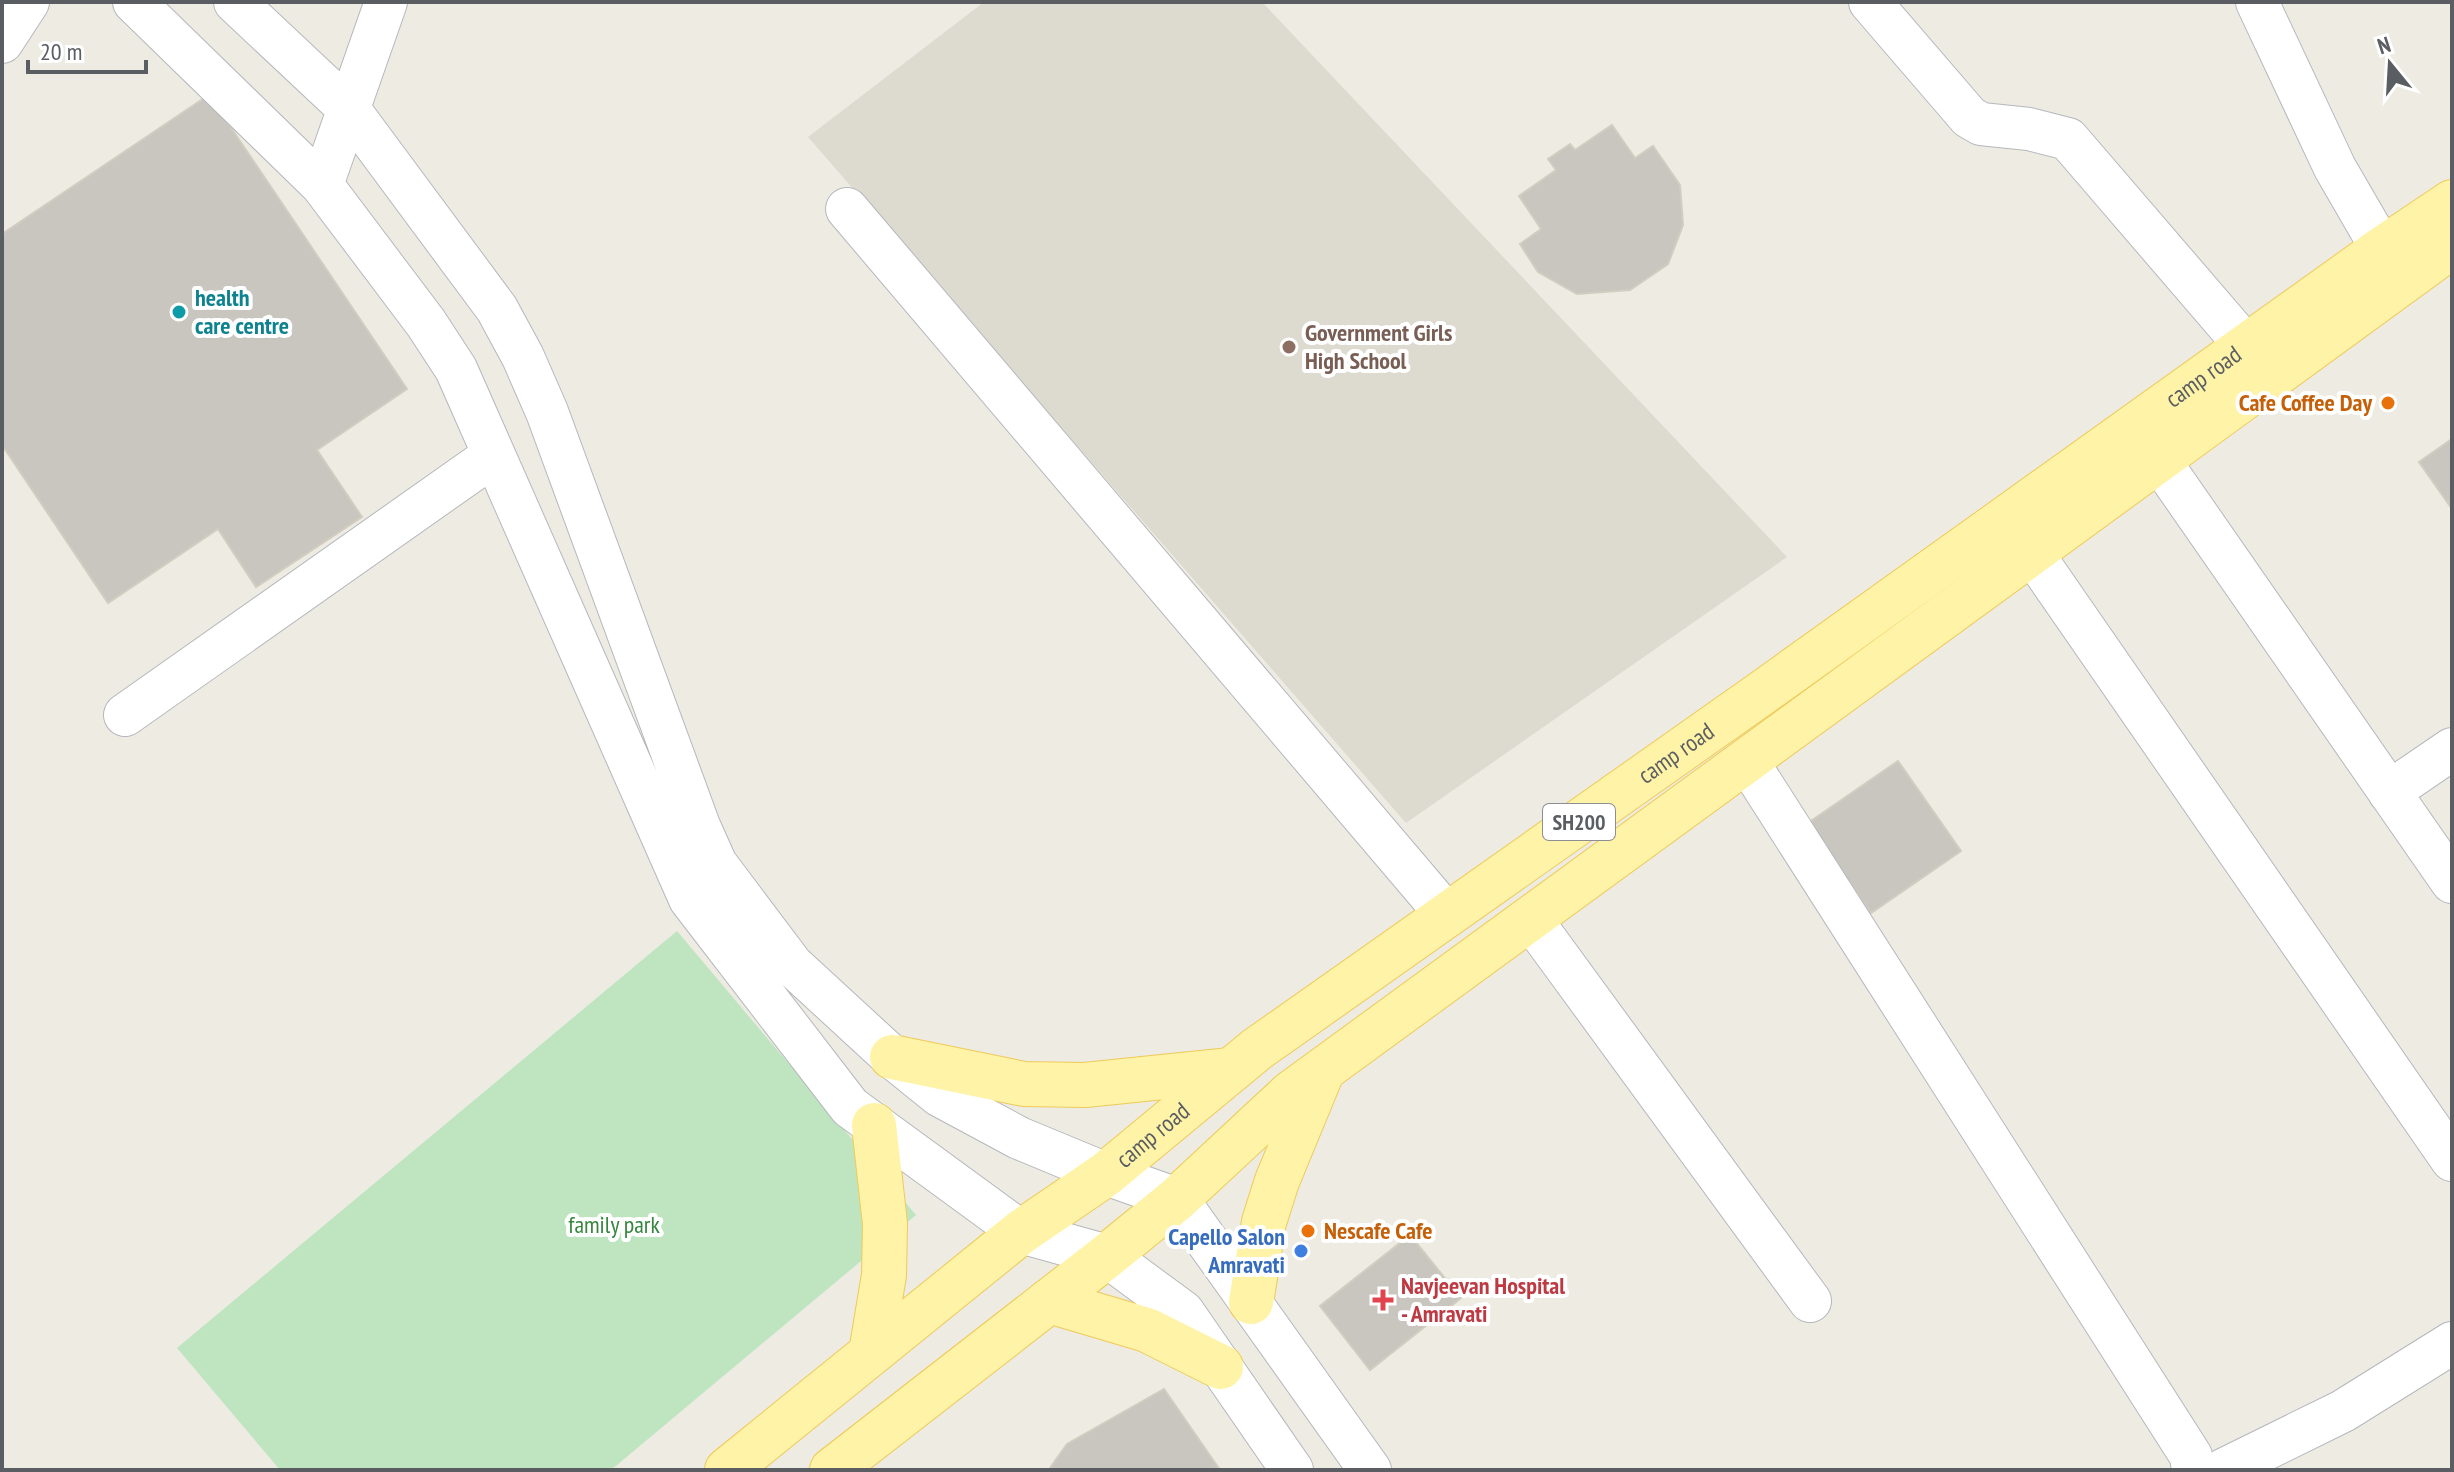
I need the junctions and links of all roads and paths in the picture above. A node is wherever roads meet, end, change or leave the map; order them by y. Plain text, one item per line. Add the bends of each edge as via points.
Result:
1 (28, 2) edge
2 (134, 2) edge
3 (235, 2) edge
4 (386, 2) edge
5 (1870, 2) edge
6 (2257, 2) edge
7 (2, 42) edge
8 (348, 108) junction
9 (322, 185) junction
10 (2452, 202) edge
11 (847, 209) dead end
12 (2452, 246) edge
13 (2382, 249) junction
14 (2246, 346) junction
15 (494, 455) junction
16 (2159, 460) junction
17 (2032, 553) junction
18 (125, 715) dead end
19 (2452, 749) edge
20 (1747, 761) junction
21 (2389, 792) junction
22 (2452, 882) edge
23 (1447, 915) junction
24 (1530, 918) junction
25 (892, 1057) junction
26 (1323, 1069) junction
27 (1231, 1070) junction
28 (874, 1125) junction
29 (2445, 1135) edge
30 (1106, 1174) junction
31 (1177, 1199) junction
32 (1021, 1232) junction
33 (1107, 1256) junction
34 (1049, 1301) junction
35 (1810, 1301) dead end
36 (1251, 1302) junction
37 (2452, 1343) edge
38 (871, 1353) junction
39 (1221, 1367) junction
40 (727, 1470) edge
41 (832, 1470) edge
42 (1292, 1470) edge
43 (1370, 1470) edge
44 (2193, 1470) edge
45 (2223, 1470) edge

1 - 7 street
2 - 9 street
3 - 8 street
4 - 8 street
5 - 14 street via 1969,117 1981,124 2068,139
6 - 13 street via 2335,168
8 - 9 street
8 - 25 street via 497,309 523,357 716,864 792,965
9 - 15 street via 456,369
10 - 13 main road, camp road / SH200
11 - 23 street
12 - 16 main road, camp road / SH200
13 - 14 main road, camp road / SH200
14 - 23 main road, camp road / SH200
15 - 18 street
15 - 28 street via 690,899 850,1107
16 - 17 main road, camp road / SH200
16 - 21 street
17 - 20 main road, camp road / SH200
17 - 29 street
19 - 21 street
20 - 24 main road, camp road / SH200
20 - 44 street via 2191,1456
21 - 22 street
23 - 27 main road, camp road / SH200
24 - 26 main road, camp road / SH200
24 - 35 street
25 - 27 main road via 1024,1084 1085,1085
25 - 30 street via 939,1095 1019,1138
26 - 31 main road, camp road / SH200
26 - 36 main road via 1268,1208
27 - 30 main road, camp road / SH200
28 - 32 street
28 - 38 main road via 885,1236
30 - 31 street
30 - 32 main road, camp road / SH200
31 - 33 main road, camp road / SH200
31 - 36 street
32 - 33 street
32 - 38 main road, camp road / SH200
33 - 34 main road, camp road / SH200
33 - 39 street via 1183,1312
34 - 39 main road via 1147,1330
34 - 41 main road, camp road / SH200
36 - 43 street
37 - 45 street via 2343,1411
38 - 40 main road, camp road / SH200
39 - 42 street

